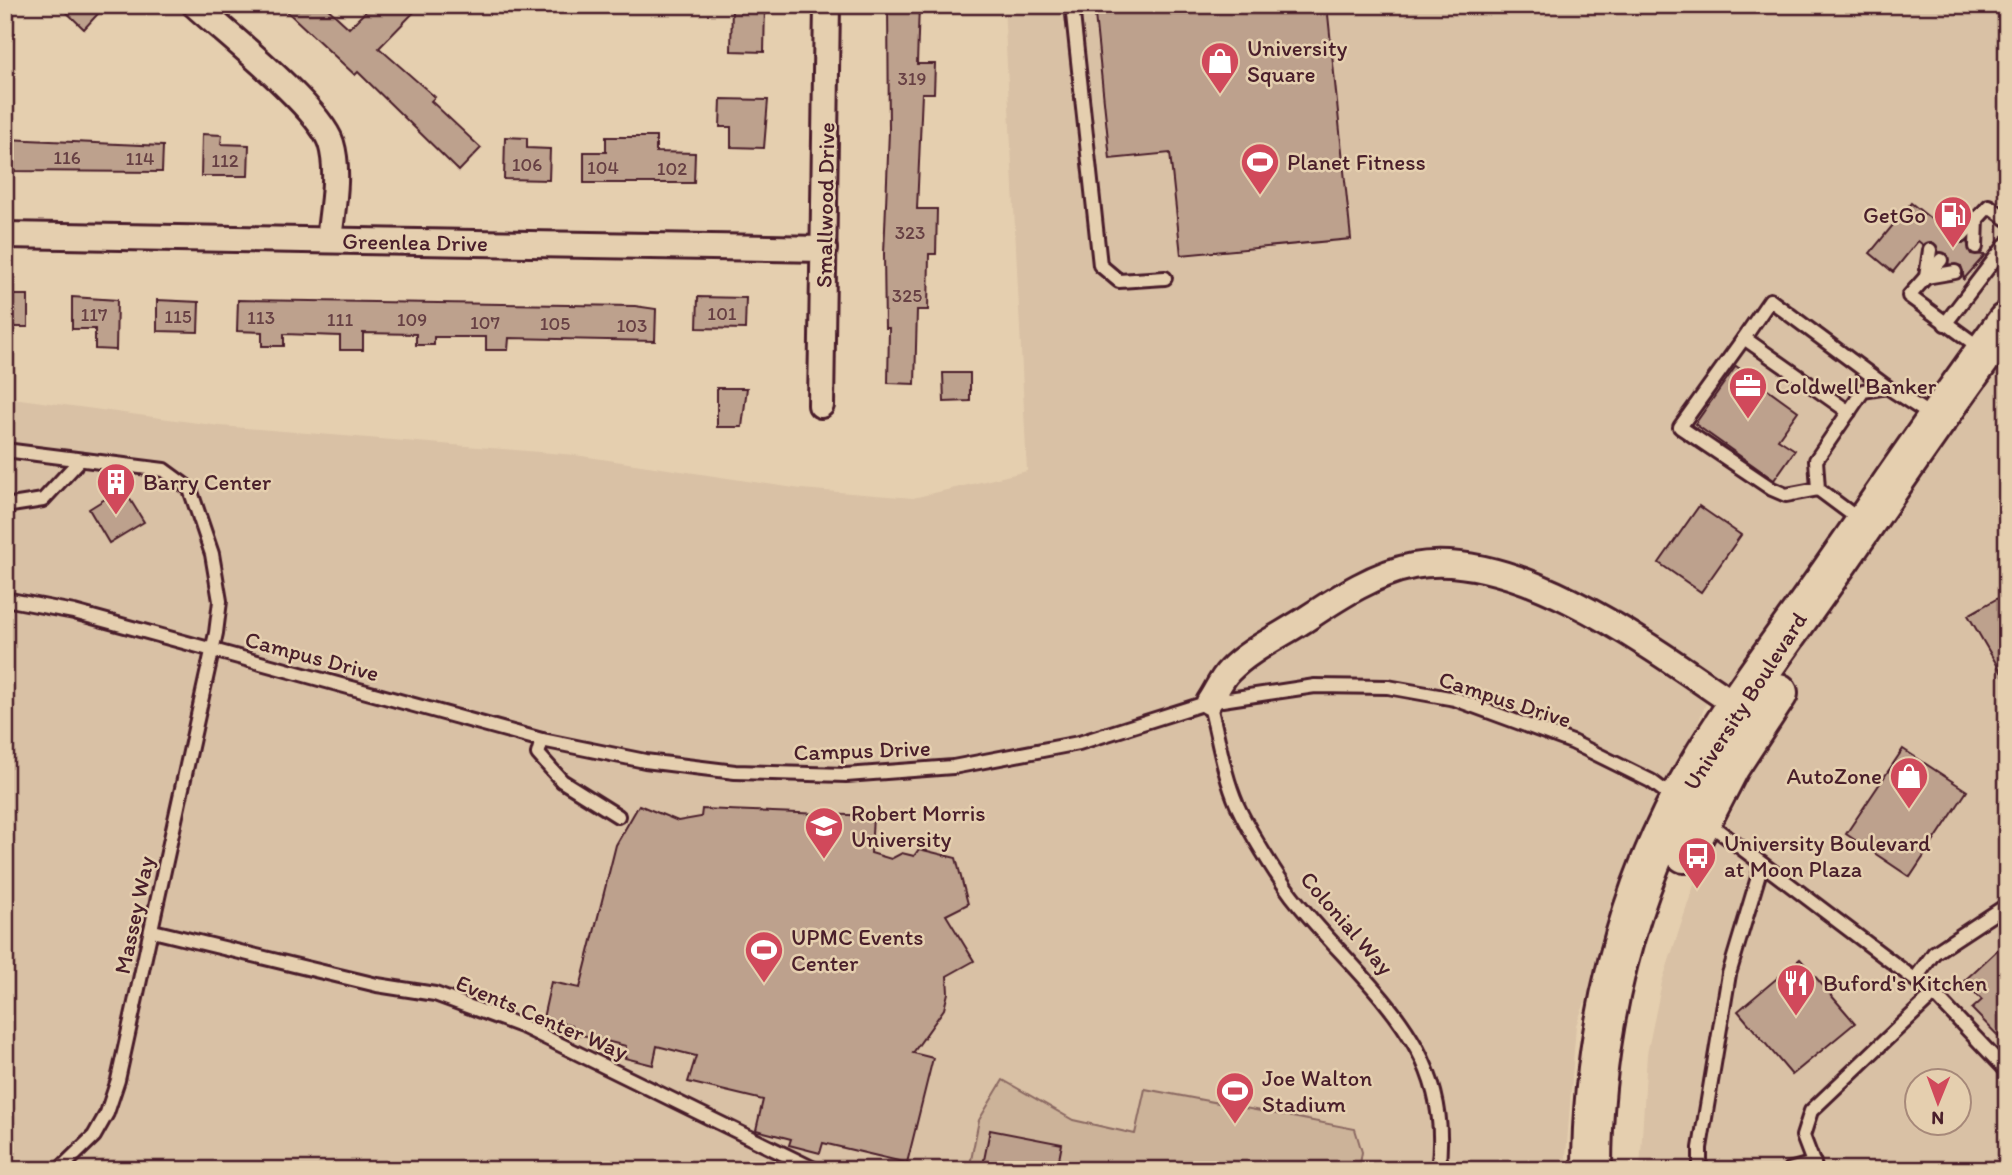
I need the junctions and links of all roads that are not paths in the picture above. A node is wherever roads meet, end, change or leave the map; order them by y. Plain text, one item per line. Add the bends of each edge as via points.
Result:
1 (195, 5) edge
2 (827, 5) edge
3 (1072, 5) edge
4 (1977, 218) junction
5 (2007, 219) edge
6 (1951, 227) dead end
7 (5, 235) edge
8 (1962, 235) dead end
9 (329, 240) junction
10 (2007, 243) edge
11 (1976, 247) dead end
12 (824, 249) junction
13 (1930, 250) dead end
14 (1941, 260) dead end
15 (1955, 272) dead end
16 (1926, 277) junction
17 (1165, 278) dead end
18 (1945, 324) junction
19 (1744, 338) junction
20 (2000, 347) edge
21 (1887, 387) junction
22 (821, 405) dead end
23 (1849, 412) junction
24 (1938, 420) junction
25 (5, 450) edge
26 (80, 460) junction
27 (1818, 489) junction
28 (5, 506) edge
29 (1864, 524) junction
30 (5, 599) edge
31 (211, 651) junction
32 (1209, 702) junction
33 (1737, 706) junction
34 (542, 740) junction
35 (1690, 810) junction
36 (618, 816) dead end
37 (1762, 864) junction
38 (2007, 905) edge
39 (153, 931) junction
40 (1915, 979) junction
41 (1934, 994) junction
42 (2007, 1071) edge
43 (1815, 1167) edge
44 (59, 1170) edge
45 (816, 1170) edge
46 (1438, 1170) edge
47 (1592, 1170) edge
48 (1618, 1170) edge
49 (1700, 1170) edge
50 (1789, 1170) edge

1 - 9 street via 307,108 326,132 334,159
2 - 12 street, Smallwood Drive
3 - 17 lane via 1100,265 1119,281
4 - 5 lane via 1989,206
4 - 6 lane
4 - 8 lane
4 - 11 lane
7 - 9 street, Greenlea Drive
9 - 12 street, Greenlea Drive
10 - 18 lane
12 - 22 street, Smallwood Drive
13 - 16 lane
14 - 16 lane
15 - 16 lane
16 - 18 lane via 1909,296
18 - 20 lane
19 - 21 lane via 1770,300
19 - 23 lane
19 - 27 lane via 1680,427 1772,489 1786,495
20 - 24 main road, University Boulevard
20 - 35 main road, University Boulevard via 1765,711
21 - 23 lane via 1863,391
21 - 24 lane
23 - 27 lane via 1816,460
24 - 29 main road, University Boulevard
25 - 26 lane, Massey Way
26 - 28 lane via 43,500
26 - 31 lane, Massey Way via 164,470 190,489 212,554 220,601
27 - 29 lane
29 - 33 main road, University Boulevard
30 - 31 lane, Campus Drive via 74,612
31 - 34 lane, Campus Drive
31 - 39 lane, Massey Way
32 - 33 street via 1229,671 1375,579 1412,566 1468,564 1545,588 1678,665
32 - 34 lane, Campus Drive via 1079,743 998,760 846,775 735,772 645,761
32 - 35 lane, Campus Drive via 1315,686 1388,687 1455,699 1572,742 1651,781
32 - 46 lane, Colonial Way via 1237,805 1291,895 1377,989 1412,1035 1433,1081 1443,1137
33 - 35 main road, University Boulevard via 1697,768
34 - 36 lane via 538,754 562,781
35 - 37 lane, Campus Drive
35 - 47 main road, University Boulevard via 1650,868 1614,976 1599,1061
35 - 48 main road, University Boulevard via 1633,1011 1620,1105
37 - 40 lane, Campus Drive
37 - 49 lane via 1729,974
38 - 40 lane via 1934,953
39 - 44 lane, Massey Way via 107,1113 94,1136
39 - 45 lane, Events Center Way via 377,985 435,994 524,1027
40 - 41 lane, Campus Drive
41 - 42 lane, Campus Drive
41 - 43 lane via 1811,1111 1803,1136
43 - 50 lane

